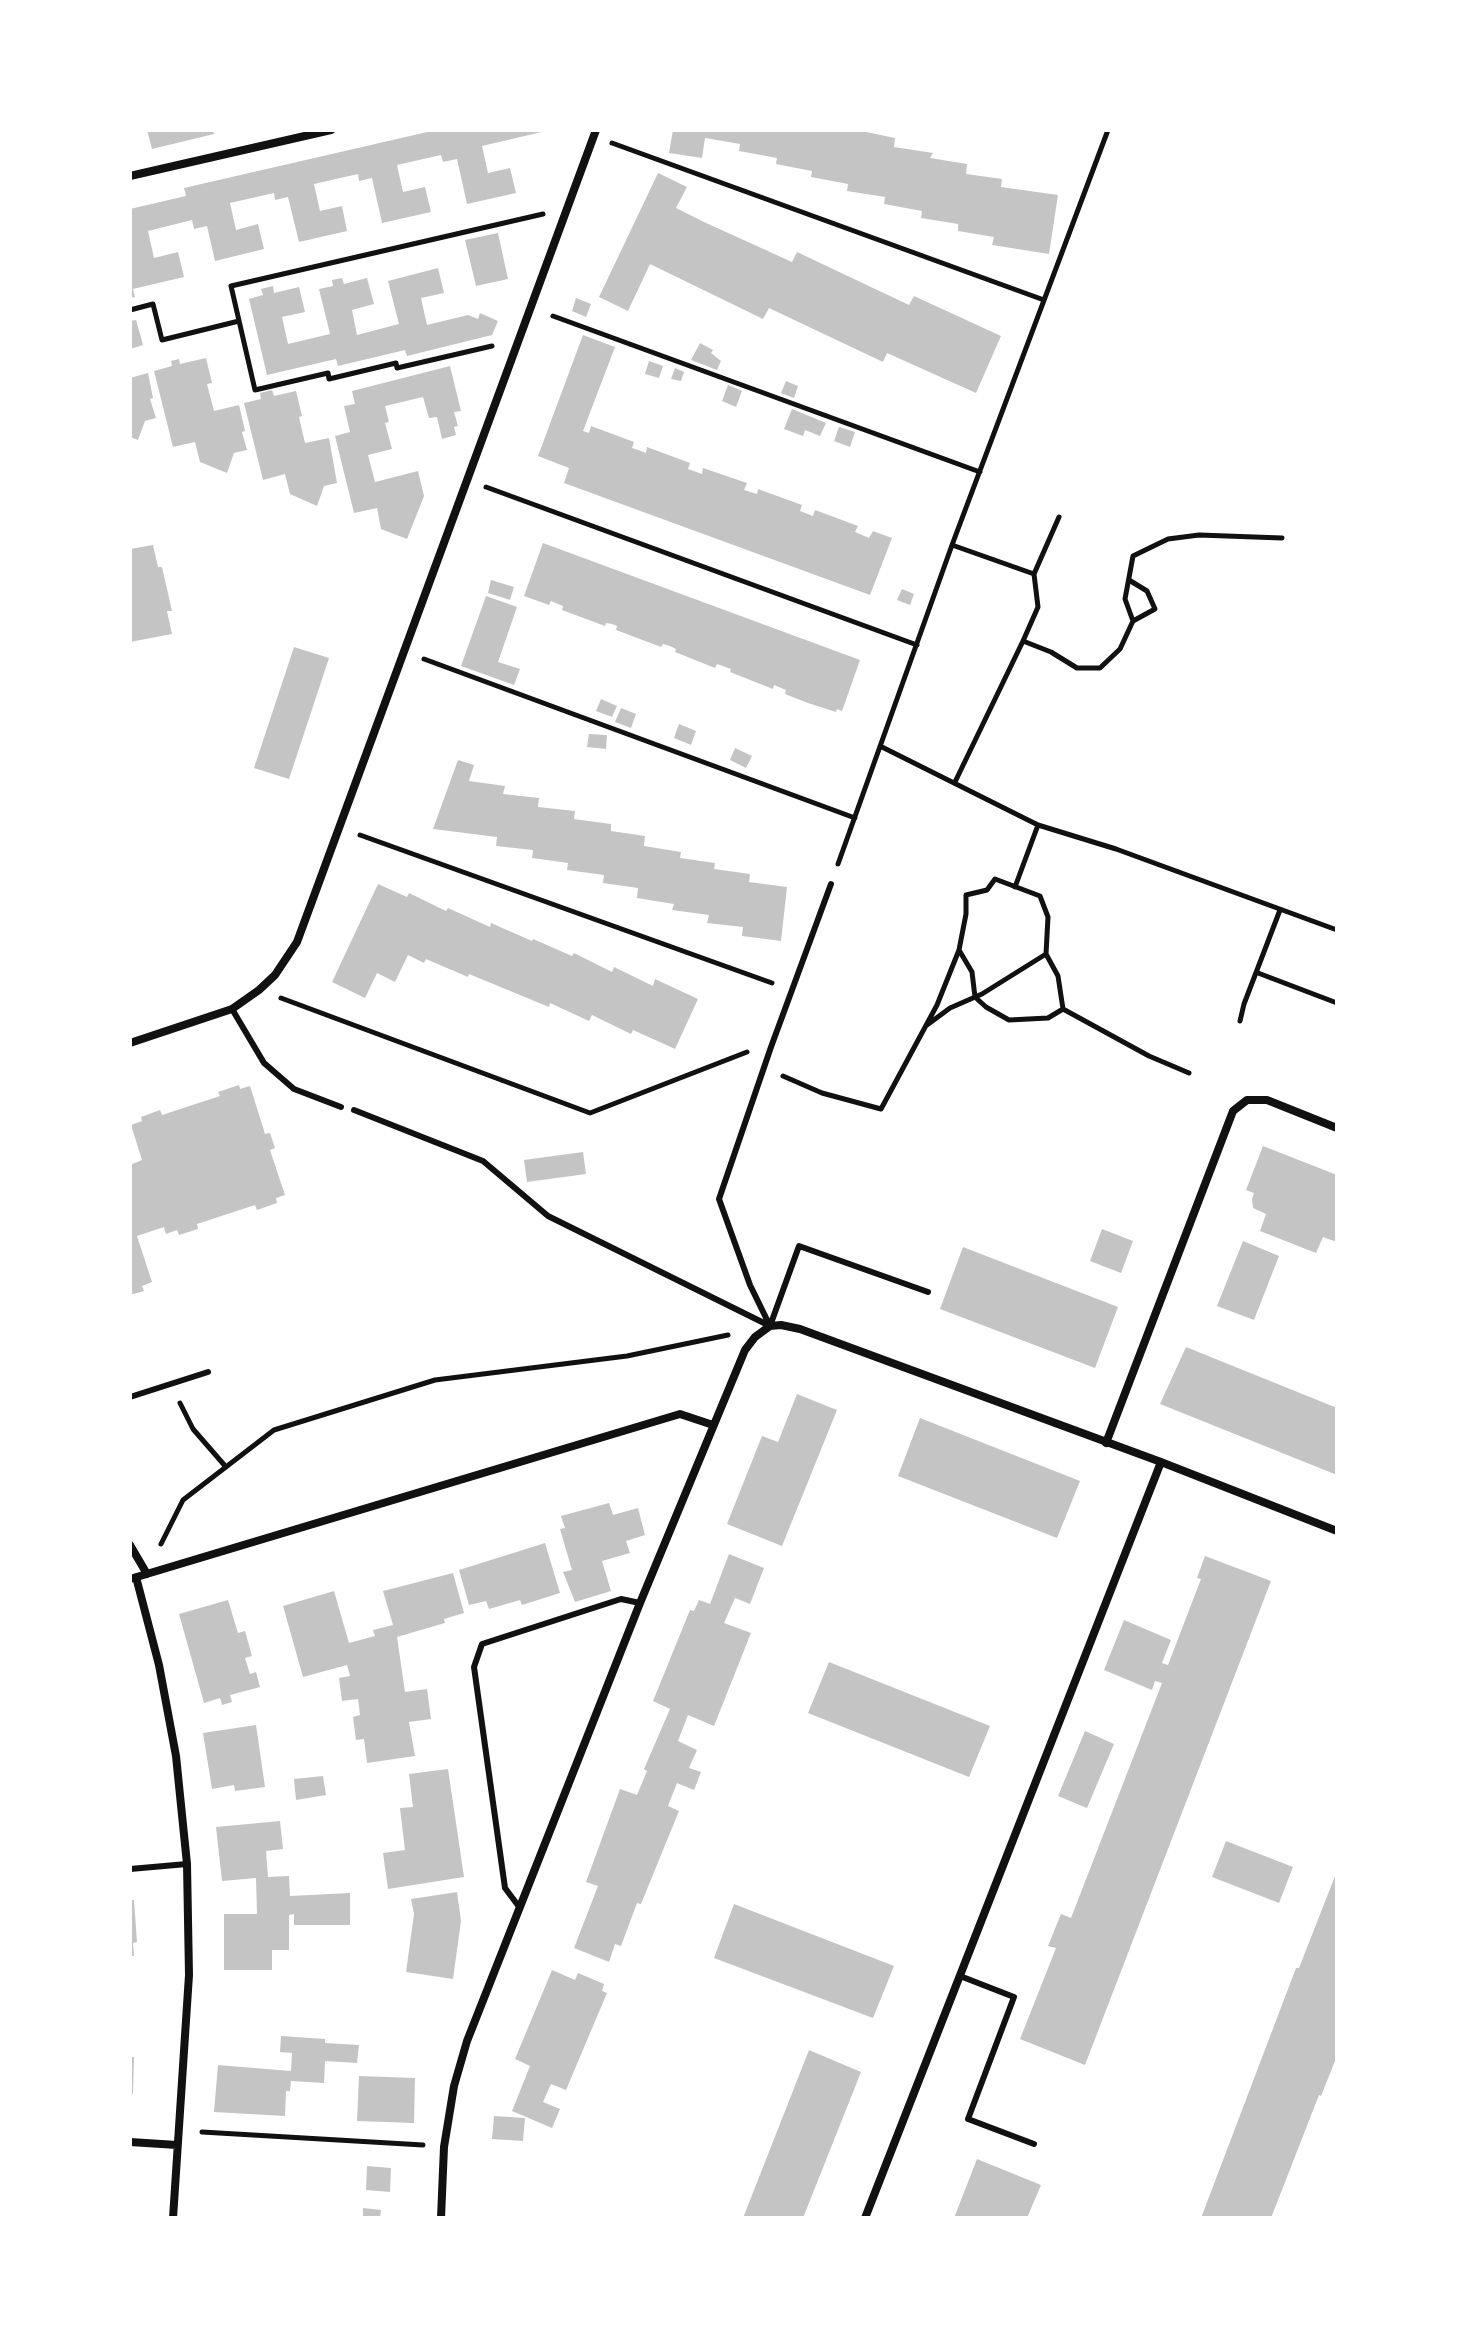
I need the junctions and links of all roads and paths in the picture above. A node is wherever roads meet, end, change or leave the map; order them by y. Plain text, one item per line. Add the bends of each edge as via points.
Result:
1 (331, 130) edge
2 (1106, 131) edge
3 (595, 133) edge
4 (130, 176) edge
5 (568, 208) junction
6 (1044, 300) junction
7 (531, 308) junction
8 (130, 310) edge
9 (239, 321) junction
10 (520, 340) junction
11 (980, 472) junction
12 (466, 479) junction
13 (1059, 517) dead end
14 (1282, 538) dead end
15 (952, 545) junction
16 (1034, 574) junction
17 (1129, 580) junction
18 (1133, 621) junction
19 (1023, 641) junction
20 (917, 645) junction
21 (402, 651) junction
22 (880, 746) junction
23 (955, 782) junction
24 (855, 818) junction
25 (1038, 825) junction
26 (339, 828) junction
27 (831, 884) joint
28 (1015, 887) junction
29 (1280, 910) junction
30 (1337, 930) edge
31 (959, 950) junction
32 (1046, 954) junction
33 (1258, 973) junction
34 (259, 990) junction
35 (792, 990) junction
36 (975, 997) junction
37 (1337, 1003) edge
38 (232, 1009) junction
39 (1063, 1009) junction
40 (1240, 1021) dead end
41 (926, 1025) junction
42 (130, 1043) edge
43 (771, 1047) junction
44 (764, 1067) junction
45 (1189, 1073) dead end
46 (341, 1107) dead end
47 (354, 1110) dead end
48 (1337, 1128) edge
49 (928, 1292) dead end
50 (770, 1326) junction
51 (208, 1372) dead end
52 (170, 1383) junction
53 (130, 1397) edge
54 (713, 1425) junction
55 (1106, 1443) junction
56 (1161, 1462) junction
57 (226, 1467) junction
58 (1337, 1531) edge
59 (130, 1545) edge
60 (147, 1574) junction
61 (133, 1578) edge
62 (640, 1603) junction
63 (187, 1864) junction
64 (130, 1869) edge
65 (520, 1908) junction
66 (960, 1976) junction
67 (177, 2131) junction
68 (130, 2142) edge
69 (1034, 2144) dead end
70 (177, 2145) junction
71 (444, 2147) junction
72 (173, 2218) edge
73 (441, 2218) edge
74 (865, 2218) edge

1 - 4 street
2 - 6 path
3 - 5 street
3 - 6 path
5 - 7 street
5 - 9 path via 231,286
6 - 11 path
7 - 10 street
7 - 11 path
8 - 9 path via 153,304 162,340
9 - 10 path via 255,390 328,373 329,379 396,363 397,368
10 - 12 street
11 - 15 path
12 - 20 path
12 - 21 street
13 - 16 path
14 - 17 path via 1168,539 1133,556
15 - 16 path
15 - 20 path
16 - 19 path via 1038,607
17 - 18 path via 1125,599
17 - 18 path via 1147,591 1155,609
18 - 19 path via 1120,649 1100,668 1077,668
19 - 23 path
20 - 22 path
21 - 24 path
21 - 26 street
22 - 23 path
22 - 24 path
23 - 25 path
24 - 27 path
25 - 28 path
25 - 29 path
26 - 34 street via 297,942
26 - 35 path
27 - 35 lane
28 - 31 path via 995,879 987,890 966,895
28 - 32 path via 1040,896 1048,917
29 - 30 path
29 - 33 path
31 - 36 path via 972,972
31 - 41 path
32 - 36 path
32 - 39 path via 1058,976
33 - 37 path
33 - 40 path
34 - 38 street
34 - 43 path via 590,1113 760,1046
35 - 43 lane
36 - 39 path via 1009,1020 1048,1018
36 - 41 path
38 - 42 street
38 - 46 lane via 264,1063 294,1089
39 - 45 path
41 - 44 path via 881,1109 822,1093
43 - 44 lane
44 - 50 lane via 719,1199
47 - 50 lane via 483,1161 548,1216
48 - 55 street via 1267,1100 1247,1100 1233,1111
49 - 50 lane via 799,1246
50 - 54 street via 745,1350
50 - 55 street via 800,1329
50 - 57 path via 627,1356 435,1380 274,1430
51 - 52 lane
52 - 53 lane
52 - 57 path via 193,1429
54 - 60 street via 680,1414
54 - 62 street
55 - 56 street
56 - 58 street
56 - 66 street
57 - 60 path via 183,1500
59 - 60 street
60 - 61 street
61 - 63 street via 159,1665 176,1756
62 - 65 street
62 - 65 lane via 621,1599 482,1644 474,1667 500,1856 505,1888
63 - 64 lane
63 - 67 street via 189,1975
65 - 71 street via 467,2041
66 - 69 lane via 1014,1997 968,2119
66 - 74 street
67 - 70 street
67 - 71 path
68 - 70 street
70 - 72 street
71 - 73 street

